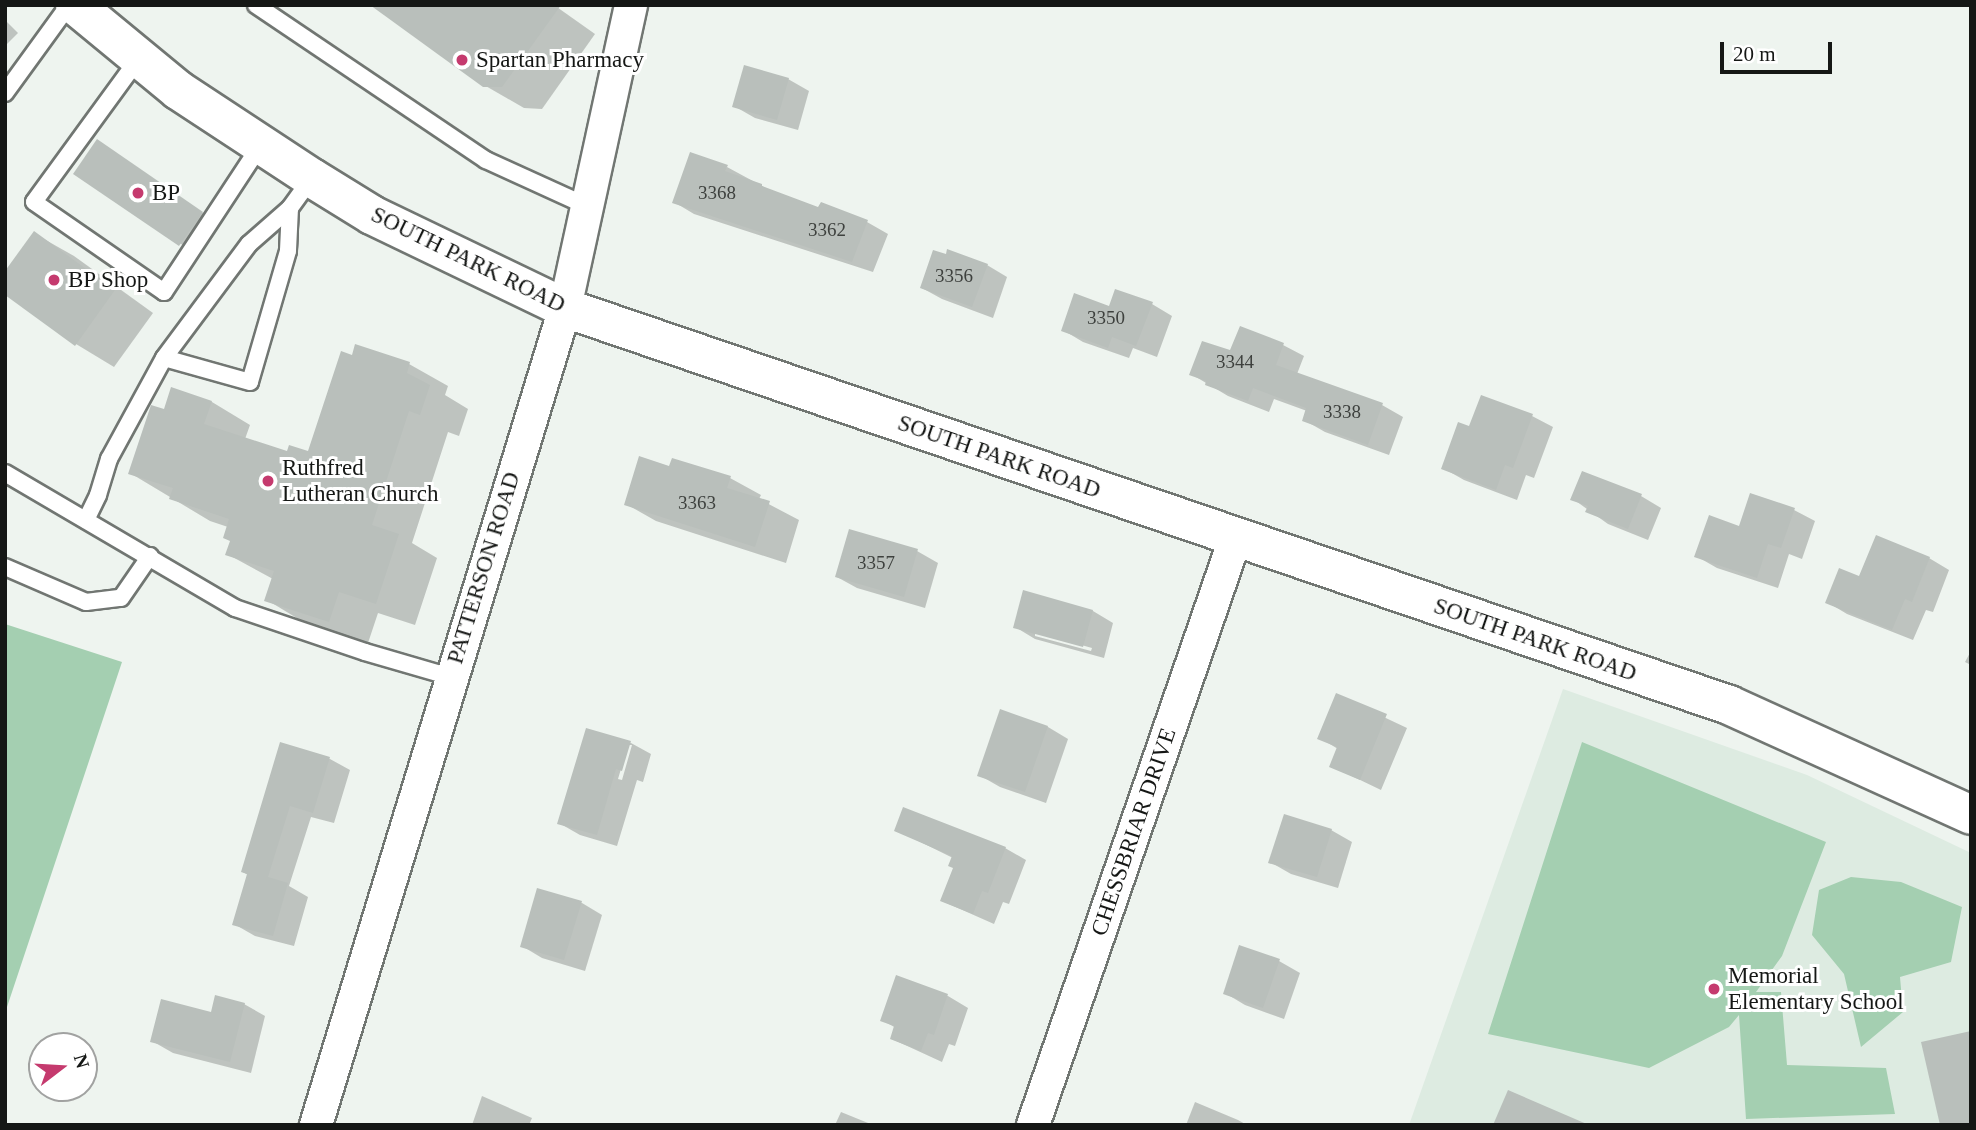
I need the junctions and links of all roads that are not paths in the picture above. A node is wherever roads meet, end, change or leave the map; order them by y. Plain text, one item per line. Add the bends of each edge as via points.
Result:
1 (69, 5) edge
2 (75, 5) edge
3 (256, 5) edge
4 (631, 5) edge
5 (139, 58) junction
6 (5, 93) edge
7 (260, 146) junction
8 (301, 193) junction
9 (587, 206) junction
10 (565, 308) junction
11 (164, 358) junction
12 (5, 473) edge
13 (86, 520) junction
14 (1236, 539) junction
15 (150, 556) junction
16 (5, 567) edge
17 (451, 677) junction
18 (1971, 815) edge
19 (316, 1125) edge
20 (1033, 1125) edge

1 - 6 lane
2 - 5 main road, SOUTH PARK ROAD
3 - 9 lane via 486,160
4 - 9 street, PATTERSON ROAD
5 - 7 main road, SOUTH PARK ROAD
5 - 7 lane via 34,202 164,292
7 - 8 main road, SOUTH PARK ROAD
8 - 10 main road, SOUTH PARK ROAD via 372,215
8 - 11 lane via 249,244
8 - 11 lane via 250,382
9 - 10 street, PATTERSON ROAD
10 - 14 main road, SOUTH PARK ROAD
10 - 17 street, PATTERSON ROAD
11 - 13 lane via 109,459
12 - 13 lane
13 - 15 lane
14 - 18 main road, SOUTH PARK ROAD via 1729,705
14 - 20 street, CHESSBRIAR DRIVE
15 - 16 lane via 121,598 86,602
15 - 17 lane via 235,608
17 - 19 street, PATTERSON ROAD

